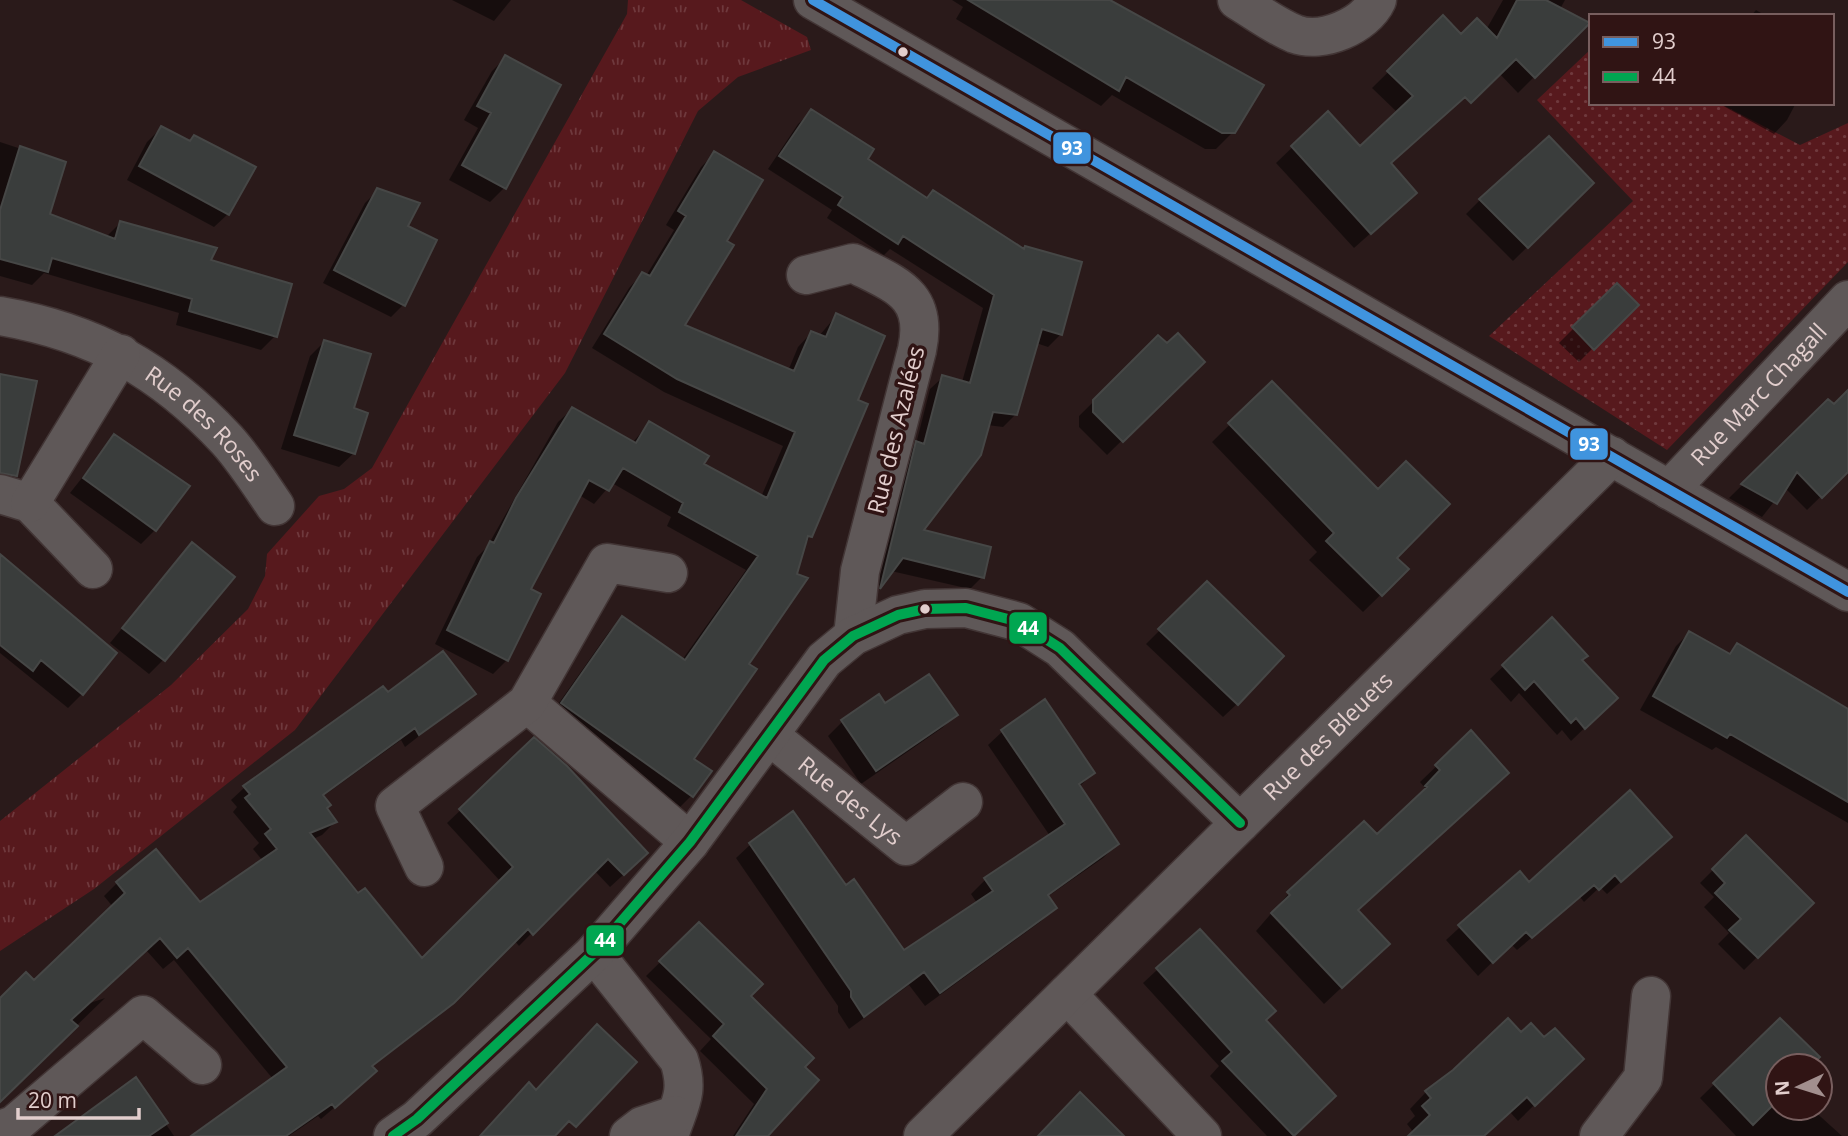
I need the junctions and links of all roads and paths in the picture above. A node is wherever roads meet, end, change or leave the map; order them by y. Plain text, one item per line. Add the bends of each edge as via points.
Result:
1 (813, 0) edge
2 (1237, 0) edge
3 (1377, 0) edge
4 (806, 275) dead end
5 (1848, 300) edge
6 (0, 316) edge
7 (121, 354) junction
8 (1612, 456) junction
9 (1669, 490) junction
10 (15, 498) edge
11 (275, 506) dead end
12 (93, 569) dead end
13 (668, 573) dead end
14 (1848, 592) edge
15 (853, 636) junction
16 (527, 703) junction
17 (770, 736) junction
18 (963, 802) dead end
19 (1240, 823) junction
20 (690, 842) junction
21 (424, 867) dead end
22 (594, 953) junction
23 (1067, 994) junction
24 (1651, 996) dead end
25 (202, 1065) dead end
26 (672, 1126) edge
27 (11, 1130) edge
28 (393, 1136) edge
29 (629, 1136) edge
30 (923, 1136) edge
31 (1202, 1136) edge
32 (1599, 1136) edge

1 - 8 street
2 - 3 street via 1296,34 1323,36 1350,27
4 - 15 street, Rue des Azalées via 853,263 902,288 920,317 917,350 860,570
5 - 9 street, Rue Marc Chagall
6 - 7 street, Rue des Roses via 43,324
7 - 10 street, Rue des Roses
7 - 11 street, Rue des Roses via 166,384 228,442
8 - 9 street
8 - 19 street, Rue des Bleuets
9 - 14 street
10 - 12 street, Rue des Roses
13 - 16 street via 607,563
15 - 17 street via 824,660
15 - 19 street via 898,615 925,609 966,608 1019,622 1060,648
16 - 20 street
16 - 21 street via 395,806
17 - 18 street, Rue des Lys via 906,846
17 - 20 street
19 - 23 street, Rue des Bleuets
20 - 22 street
22 - 26 street via 679,1060 686,1080
22 - 28 street via 417,1119
23 - 30 street, Rue des Bleuets
23 - 31 street
24 - 32 street via 1643,1078
25 - 27 street via 143,1015
26 - 29 street via 642,1126

